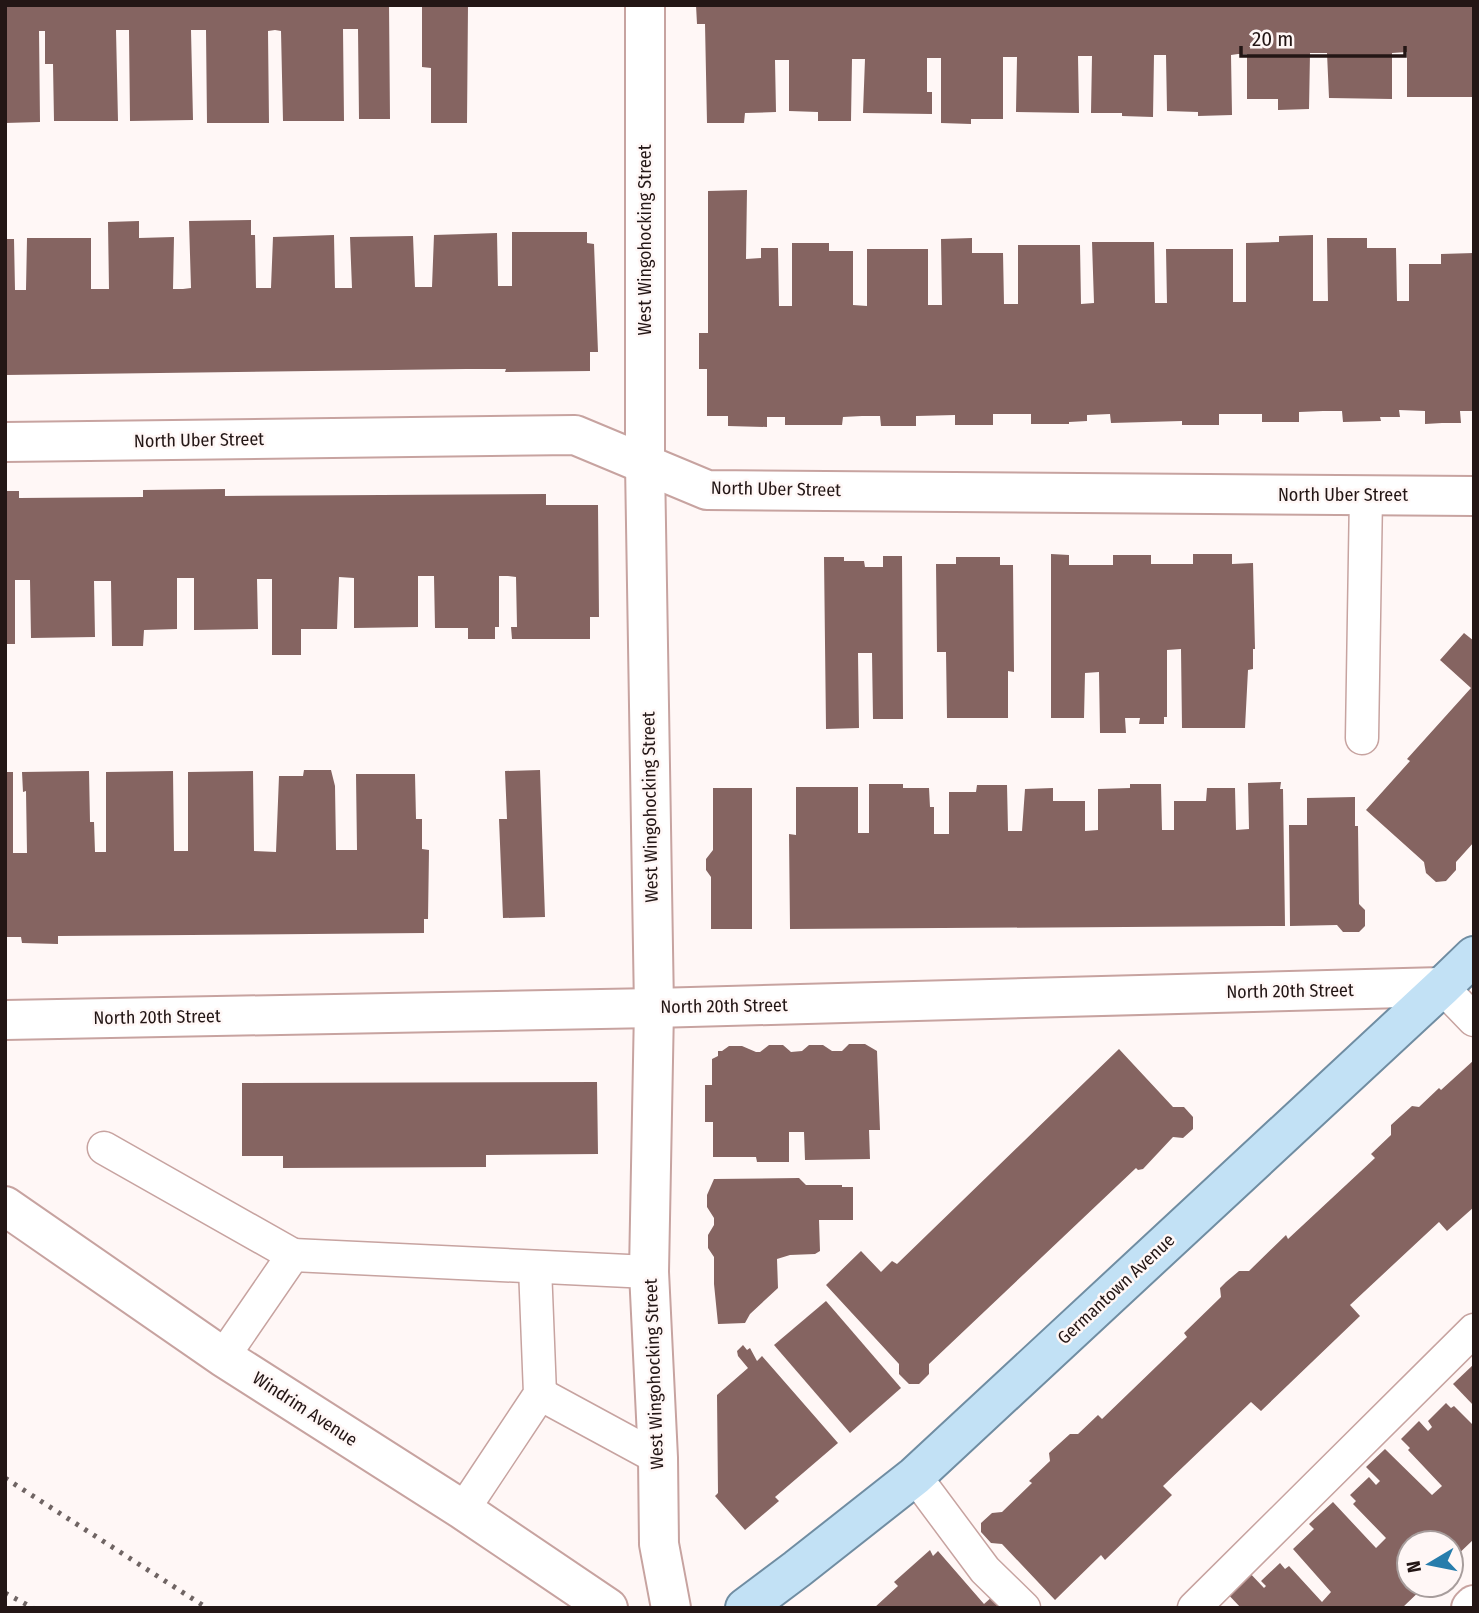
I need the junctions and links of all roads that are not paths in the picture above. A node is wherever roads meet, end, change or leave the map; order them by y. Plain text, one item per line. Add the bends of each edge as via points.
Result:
1 (645, 5) edge
2 (5, 442) edge
3 (645, 464) junction
4 (1366, 495) junction
5 (1474, 496) edge
6 (1362, 738) dead end
7 (1474, 956) edge
8 (1442, 987) junction
9 (654, 1008) junction
10 (5, 1020) edge
11 (1474, 1020) edge
12 (104, 1148) dead end
13 (5, 1206) edge
14 (293, 1255) junction
15 (535, 1267) junction
16 (649, 1272) junction
17 (1474, 1330) edge
18 (223, 1357) junction
19 (540, 1394) junction
20 (658, 1458) junction
21 (915, 1476) junction
22 (463, 1510) junction
23 (608, 1608) edge
24 (671, 1608) edge
25 (745, 1608) edge
26 (1024, 1608) edge
27 (1194, 1608) edge

1 - 3 street, West Wingohocking Street
2 - 3 street, North Uber Street via 575,435
3 - 4 street, North Uber Street via 708,490
3 - 9 street, West Wingohocking Street
4 - 5 street, North Uber Street
4 - 6 lane
7 - 8 main road, Germantown Avenue
8 - 9 street, North 20th Street
8 - 11 lane
8 - 21 main road, Germantown Avenue
9 - 10 street, North 20th Street
9 - 16 street, West Wingohocking Street
12 - 14 lane
13 - 18 street, Windrim Avenue
14 - 15 lane
14 - 18 lane
15 - 16 lane
15 - 19 lane
16 - 20 street, West Wingohocking Street
17 - 27 lane
18 - 22 street, Windrim Avenue
19 - 20 lane
19 - 22 lane
20 - 24 street, West Wingohocking Street via 659,1544
21 - 25 main road, Germantown Avenue
21 - 26 lane via 985,1570
22 - 23 street, Windrim Avenue

